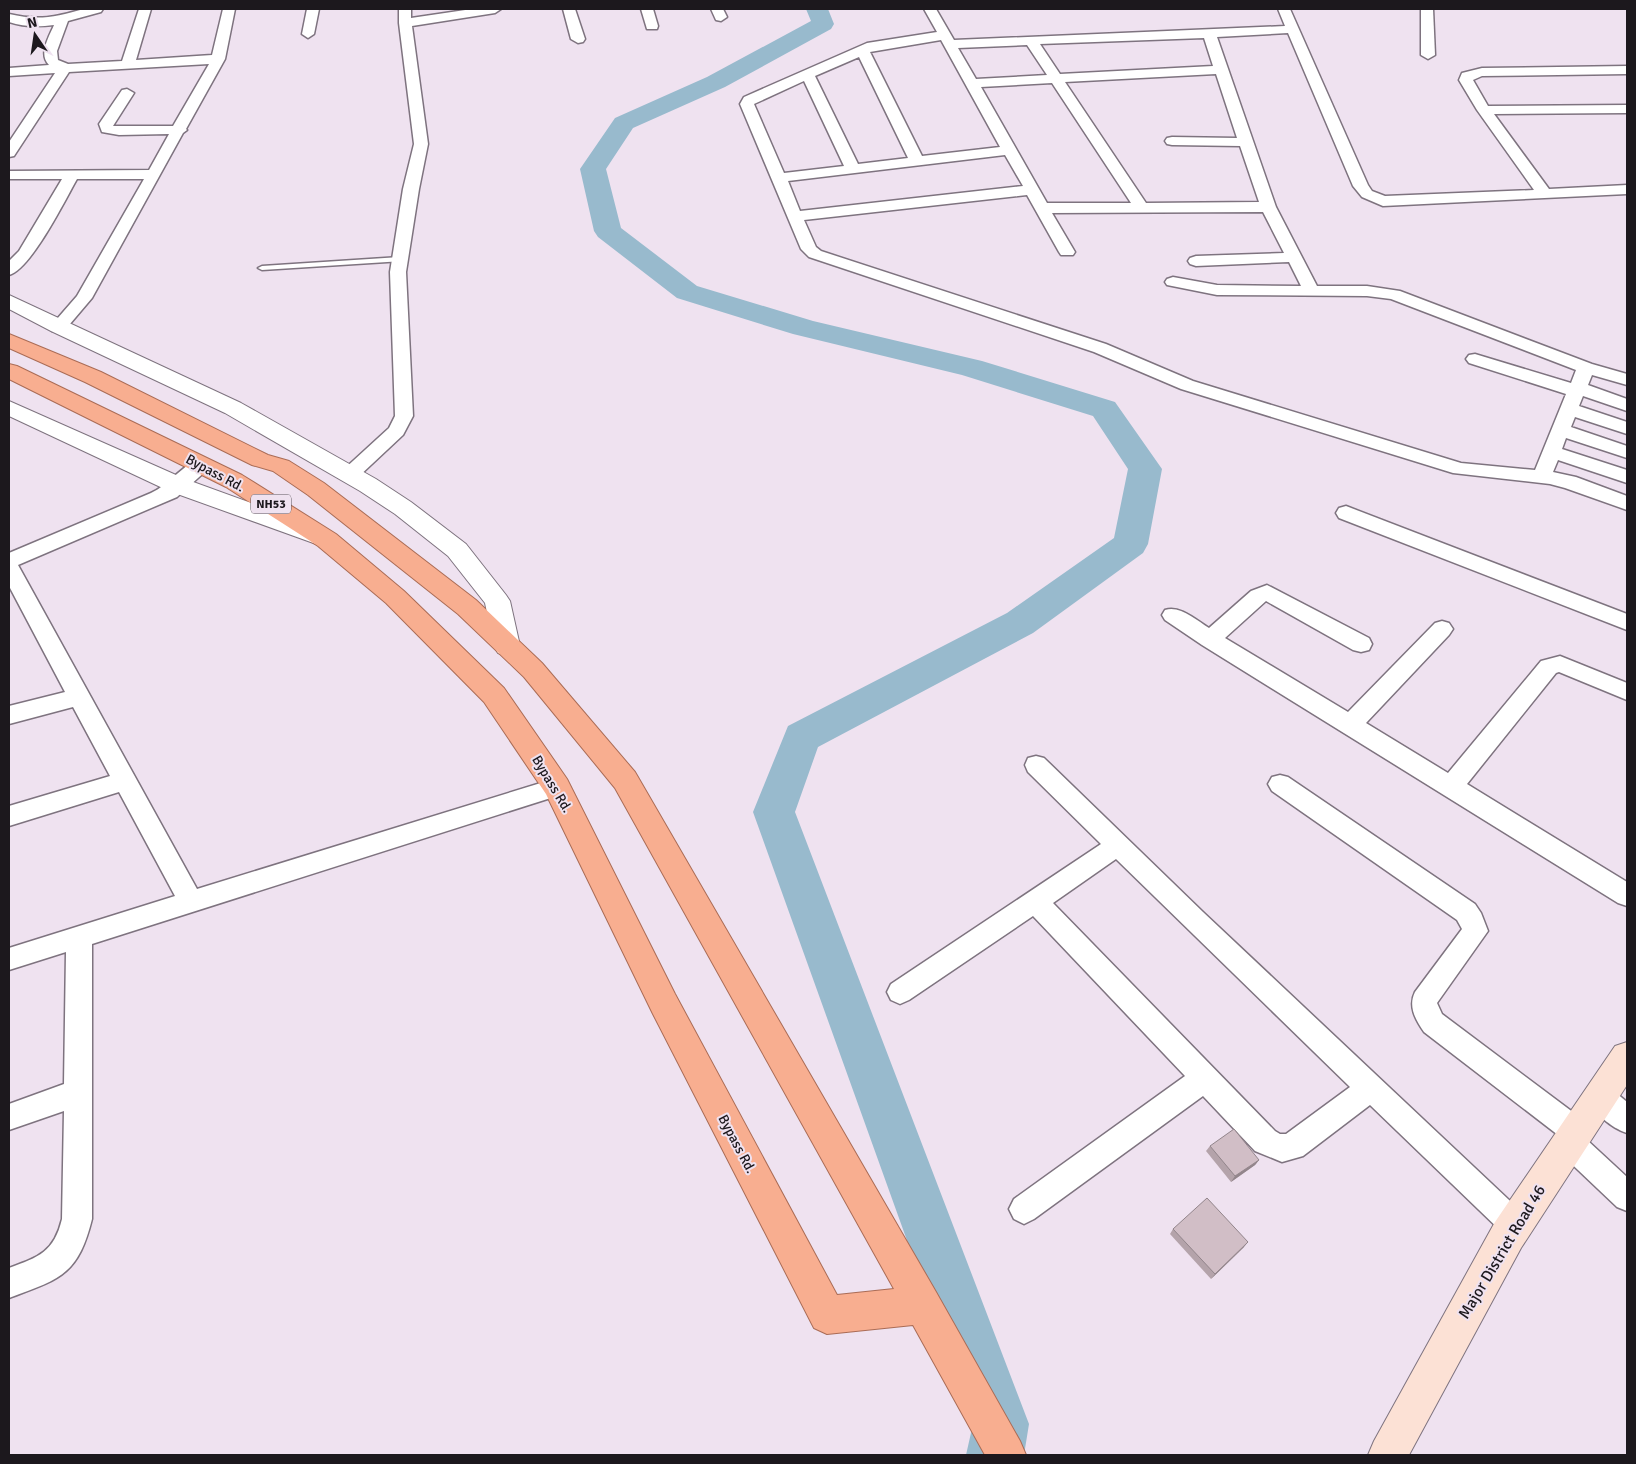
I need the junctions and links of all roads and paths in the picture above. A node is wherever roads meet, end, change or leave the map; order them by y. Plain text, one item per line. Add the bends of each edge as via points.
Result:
1 (97, 9) edge
2 (145, 9) edge
3 (229, 9) edge
4 (314, 9) edge
5 (489, 9) edge
6 (569, 9) edge
7 (647, 9) edge
8 (930, 9) edge
9 (1284, 9) edge
10 (1427, 9) edge
11 (71, 14) edge
12 (405, 16) edge
13 (9, 18) edge
14 (652, 26) dead end
15 (1292, 29) junction
16 (308, 34) dead end
17 (1209, 34) junction
18 (578, 39) dead end
19 (948, 39) junction
20 (1031, 41) junction
21 (862, 50) junction
22 (1428, 55) dead end
23 (218, 60) junction
24 (128, 64) junction
25 (65, 68) junction
26 (1221, 70) junction
27 (1627, 70) edge
28 (9, 72) edge
29 (807, 73) junction
30 (1055, 77) junction
31 (972, 82) junction
32 (127, 93) dead end
33 (1627, 109) edge
34 (1484, 110) junction
35 (180, 130) junction
36 (1172, 142) dead end
37 (1246, 142) junction
38 (1009, 150) junction
39 (9, 153) edge
40 (917, 161) junction
41 (853, 169) junction
42 (153, 174) junction
43 (9, 175) edge
44 (72, 175) junction
45 (778, 178) junction
46 (1032, 190) junction
47 (1627, 190) edge
48 (1545, 194) junction
49 (1141, 207) junction
50 (1268, 207) junction
51 (1042, 208) junction
52 (794, 216) junction
53 (1066, 252) dead end
54 (1295, 257) junction
55 (400, 259) junction
56 (1196, 261) dead end
57 (262, 268) dead end
58 (9, 270) edge
59 (1173, 282) dead end
60 (1312, 291) junction
61 (9, 301) edge
62 (58, 327) junction
63 (9, 340) edge
64 (1475, 359) dead end
65 (1586, 368) junction
66 (9, 371) edge
67 (93, 377) junction
68 (1627, 380) edge
69 (1577, 390) junction
70 (60, 396) junction
71 (1627, 404) edge
72 (9, 408) edge
73 (1569, 409) junction
74 (1627, 428) edge
75 (1560, 430) junction
76 (1552, 452) junction
77 (1627, 452) edge
78 (201, 465) junction
79 (350, 474) junction
80 (1627, 477) edge
81 (1541, 478) junction
82 (177, 486) junction
83 (1627, 503) edge
84 (1346, 513) dead end
85 (327, 540) junction
86 (9, 561) edge
87 (9, 568) edge
88 (1172, 615) dead end
89 (1627, 622) edge
90 (1442, 629) dead end
91 (1210, 639) junction
92 (1361, 644) dead end
93 (508, 646) junction
94 (1627, 692) edge
95 (79, 697) junction
96 (9, 715) edge
97 (1350, 725) junction
98 (1036, 765) dead end
99 (126, 781) junction
100 (1280, 784) dead end
101 (557, 787) junction
102 (1451, 787) junction
103 (9, 816) edge
104 (1118, 845) junction
105 (1627, 895) edge
106 (1035, 901) junction
107 (191, 902) junction
108 (79, 937) junction
109 (9, 959) edge
110 (900, 992) dead end
111 (1627, 1057) edge
112 (1205, 1078) junction
113 (1371, 1088) junction
114 (77, 1093) junction
115 (1600, 1097) junction
116 (9, 1117) edge
117 (1627, 1120) edge
118 (1573, 1137) junction
119 (1627, 1198) edge
120 (1024, 1209) dead end
121 (1515, 1225) junction
122 (9, 1283) edge
123 (929, 1315) junction
124 (1006, 1455) edge
125 (1388, 1455) edge

1 - 11 street
2 - 24 street
3 - 23 street
4 - 16 street
5 - 12 street
6 - 18 street
7 - 14 street
8 - 19 street
9 - 15 street
10 - 22 street
11 - 13 street via 29,24
11 - 25 street via 50,51 52,62
12 - 55 street via 421,144
15 - 17 street
15 - 48 street via 1367,194 1382,201
17 - 20 street
17 - 26 street
19 - 20 street
19 - 21 street
19 - 31 street
20 - 30 street
21 - 29 street
21 - 40 street
23 - 24 street
23 - 35 street
24 - 25 street
25 - 28 street
25 - 39 street
26 - 30 street
26 - 37 street
27 - 34 street via 1482,72 1467,76 1466,80
29 - 41 street
29 - 45 street via 752,97 747,104
30 - 31 street
30 - 49 street
31 - 38 street
32 - 35 street via 106,124 107,129
33 - 34 street
34 - 48 street
35 - 42 street
36 - 37 street
37 - 50 street
38 - 40 street
38 - 46 street
40 - 41 street
41 - 45 street
42 - 44 street
42 - 62 street via 84,298
43 - 44 street
44 - 58 street via 25,254
45 - 52 street
46 - 51 street
46 - 52 street
47 - 48 street
49 - 50 street
49 - 51 street
50 - 54 street
51 - 53 street
52 - 81 street via 809,249 815,254 1100,348 1174,380 1460,469
54 - 56 street
54 - 60 street
55 - 57 lane
55 - 79 street via 404,416 396,431
59 - 60 street via 1216,290
60 - 65 street via 1367,291 1394,295
61 - 62 street
62 - 79 street via 233,408
63 - 67 highway
64 - 69 street
65 - 68 street
65 - 69 street
66 - 70 highway, Bypass Rd. / NH53
67 - 70 highway
67 - 93 highway via 260,460 281,466 467,607
69 - 71 street
69 - 73 street
70 - 78 highway, Bypass Rd. / NH53
72 - 82 street
73 - 74 street
73 - 75 street
75 - 76 street
75 - 77 street
76 - 80 street
76 - 81 street
78 - 82 street
78 - 85 highway, Bypass Rd. / NH53 via 234,481
79 - 93 street via 403,508 457,550 497,601
81 - 83 street via 1569,482
82 - 85 street
82 - 86 street via 158,498
84 - 89 street
85 - 101 highway, Bypass Rd. / NH53 via 395,597 494,695
87 - 95 street
88 - 91 street
90 - 97 street
91 - 92 street via 1258,596 1267,592
91 - 97 street
93 - 123 highway via 533,670 625,780
94 - 102 street via 1560,664 1549,667
95 - 96 street
95 - 99 street
97 - 102 street
98 - 104 street
99 - 103 street
99 - 107 street
100 - 118 street via 1466,912 1475,930 1424,1000 1427,1016
101 - 107 street
101 - 123 highway, Bypass Rd. via 664,1004 827,1315
102 - 105 street
104 - 106 street
104 - 113 street
106 - 110 street
106 - 112 street
107 - 108 street
108 - 109 street
108 - 114 street
111 - 115 main road, Major District Road 46
112 - 113 street via 1265,1141 1275,1148 1286,1149
112 - 120 street
113 - 121 street
114 - 116 street
114 - 122 street via 77,1219 72,1239 60,1258 38,1272
115 - 117 street
115 - 118 main road, Major District Road 46
118 - 119 street
118 - 121 main road, Major District Road 46
121 - 125 main road, Major District Road 46
123 - 124 highway

